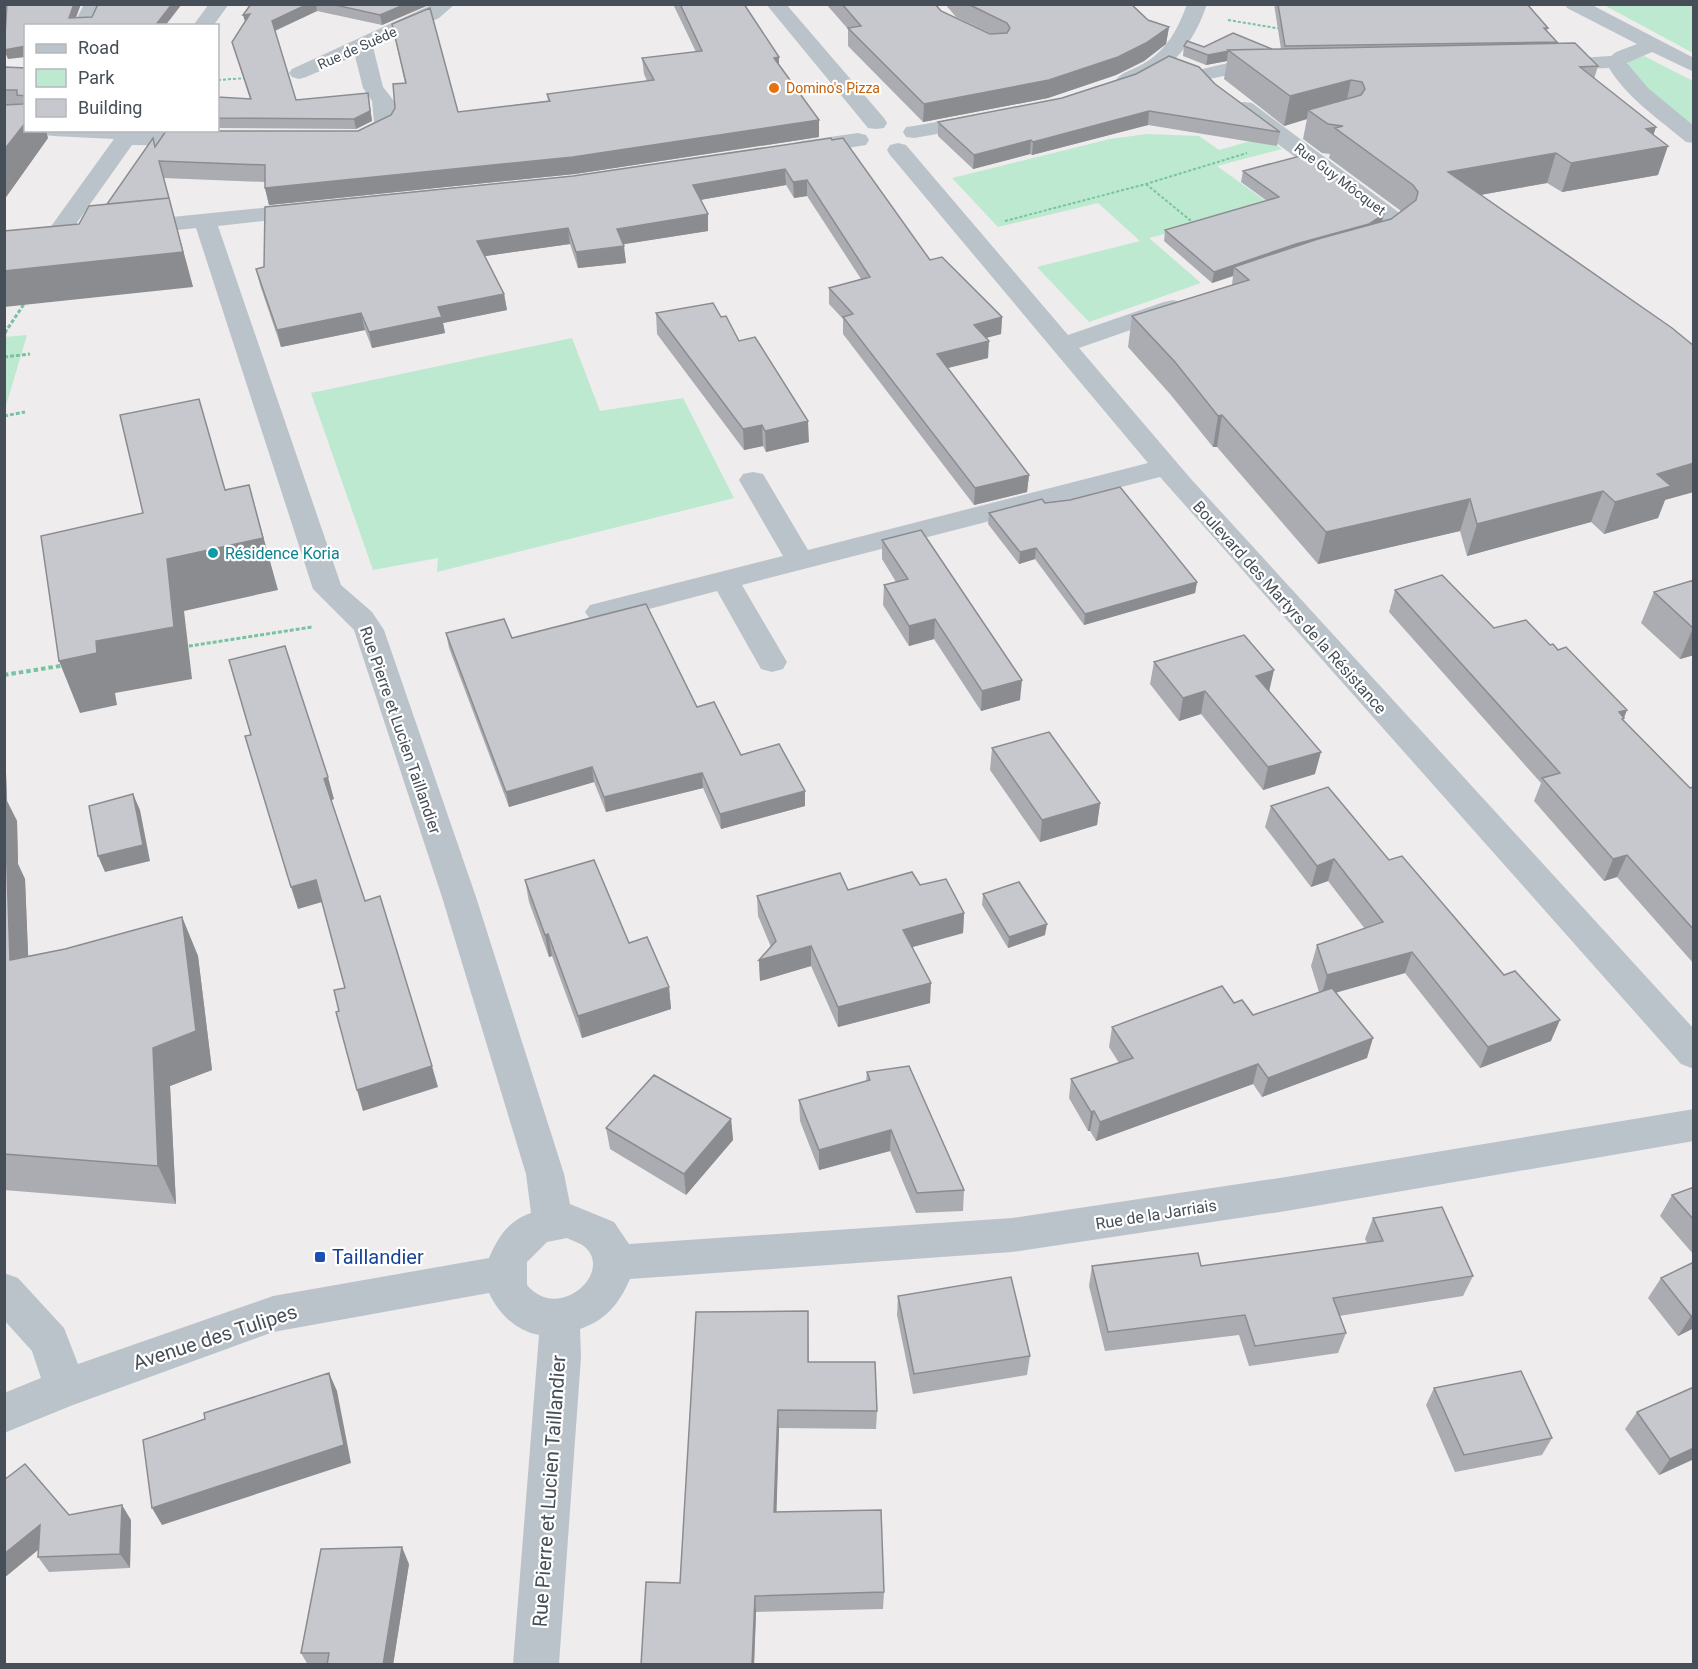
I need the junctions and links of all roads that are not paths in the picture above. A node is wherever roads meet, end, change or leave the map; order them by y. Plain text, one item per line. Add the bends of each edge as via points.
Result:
1 (94, 4) edge
2 (220, 4) edge
3 (446, 4) edge
4 (775, 4) edge
5 (1574, 4) edge
6 (1195, 10) edge
7 (205, 23) dead end
8 (84, 24) edge
9 (1654, 45) junction
10 (363, 46) junction
11 (1164, 59) junction
12 (1616, 62) junction
13 (1533, 64) edge
14 (1694, 66) edge
15 (1287, 69) edge
16 (299, 73) road end
17 (1205, 74) junction
18 (1111, 86) edge
19 (996, 116) edge
20 (876, 123) junction
21 (81, 132) edge
22 (123, 135) junction
23 (1694, 137) edge
24 (231, 139) edge
25 (325, 139) edge
26 (858, 140) junction
27 (906, 141) junction
28 (779, 151) edge
29 (332, 208) edge
30 (205, 221) junction
31 (1345, 251) edge
32 (1196, 299) edge
33 (1064, 345) junction
34 (1166, 467) junction
35 (753, 480) dead end
36 (800, 561) junction
37 (725, 580) junction
38 (600, 612) dead end
39 (772, 662) dead end
40 (1694, 1054) edge
41 (1694, 1125) edge
42 (551, 1223) junction
43 (614, 1263) junction
44 (504, 1273) junction
45 (4, 1291) edge
46 (560, 1318) junction
47 (64, 1388) junction
48 (4, 1413) edge
49 (536, 1665) edge

1 - 8 street
2 - 7 street
3 - 10 street, Rue de Suède
4 - 20 street
5 - 9 street
6 - 11 street via 1176,50
9 - 12 street
9 - 14 street
10 - 16 street, Rue de Suède
10 - 25 street via 373,88 383,101 385,125 361,138
11 - 17 street, Rue Guy Môcquet
11 - 18 street via 1146,72
12 - 13 street
12 - 23 street via 1632,84
15 - 17 street via 1228,69
17 - 31 street, Rue Guy Môcquet via 1226,94 1292,135 1397,222 1396,228 1376,243
19 - 27 street
20 - 26 street via 862,128
20 - 27 street via 894,123
21 - 22 street
22 - 24 street
22 - 30 street via 46,237
26 - 27 street via 878,150
26 - 28 street
27 - 33 street, Boulevard des Martyrs de la Résistance via 967,231
29 - 30 street
30 - 42 street, Rue Pierre et Lucien Taillandier via 328,589 369,630 459,897 545,1174
32 - 33 street
33 - 34 street, Boulevard des Martyrs de la Résistance
34 - 36 street
34 - 40 street, Boulevard des Martyrs de la Résistance
35 - 36 street
36 - 37 street
37 - 38 street
37 - 39 street
41 - 43 street, Rue de la Jarriais via 1286,1194 1012,1235
42 - 43 street via 569,1221 586,1225 610,1247
42 - 44 street via 519,1241
43 - 46 street via 605,1292 593,1305
44 - 46 street via 507,1288 527,1311
44 - 47 street, Avenue des Tulipes via 273,1314
45 - 47 street via 48,1341
46 - 49 street, Rue Pierre et Lucien Taillandier
47 - 48 street, Avenue des Tulipes

